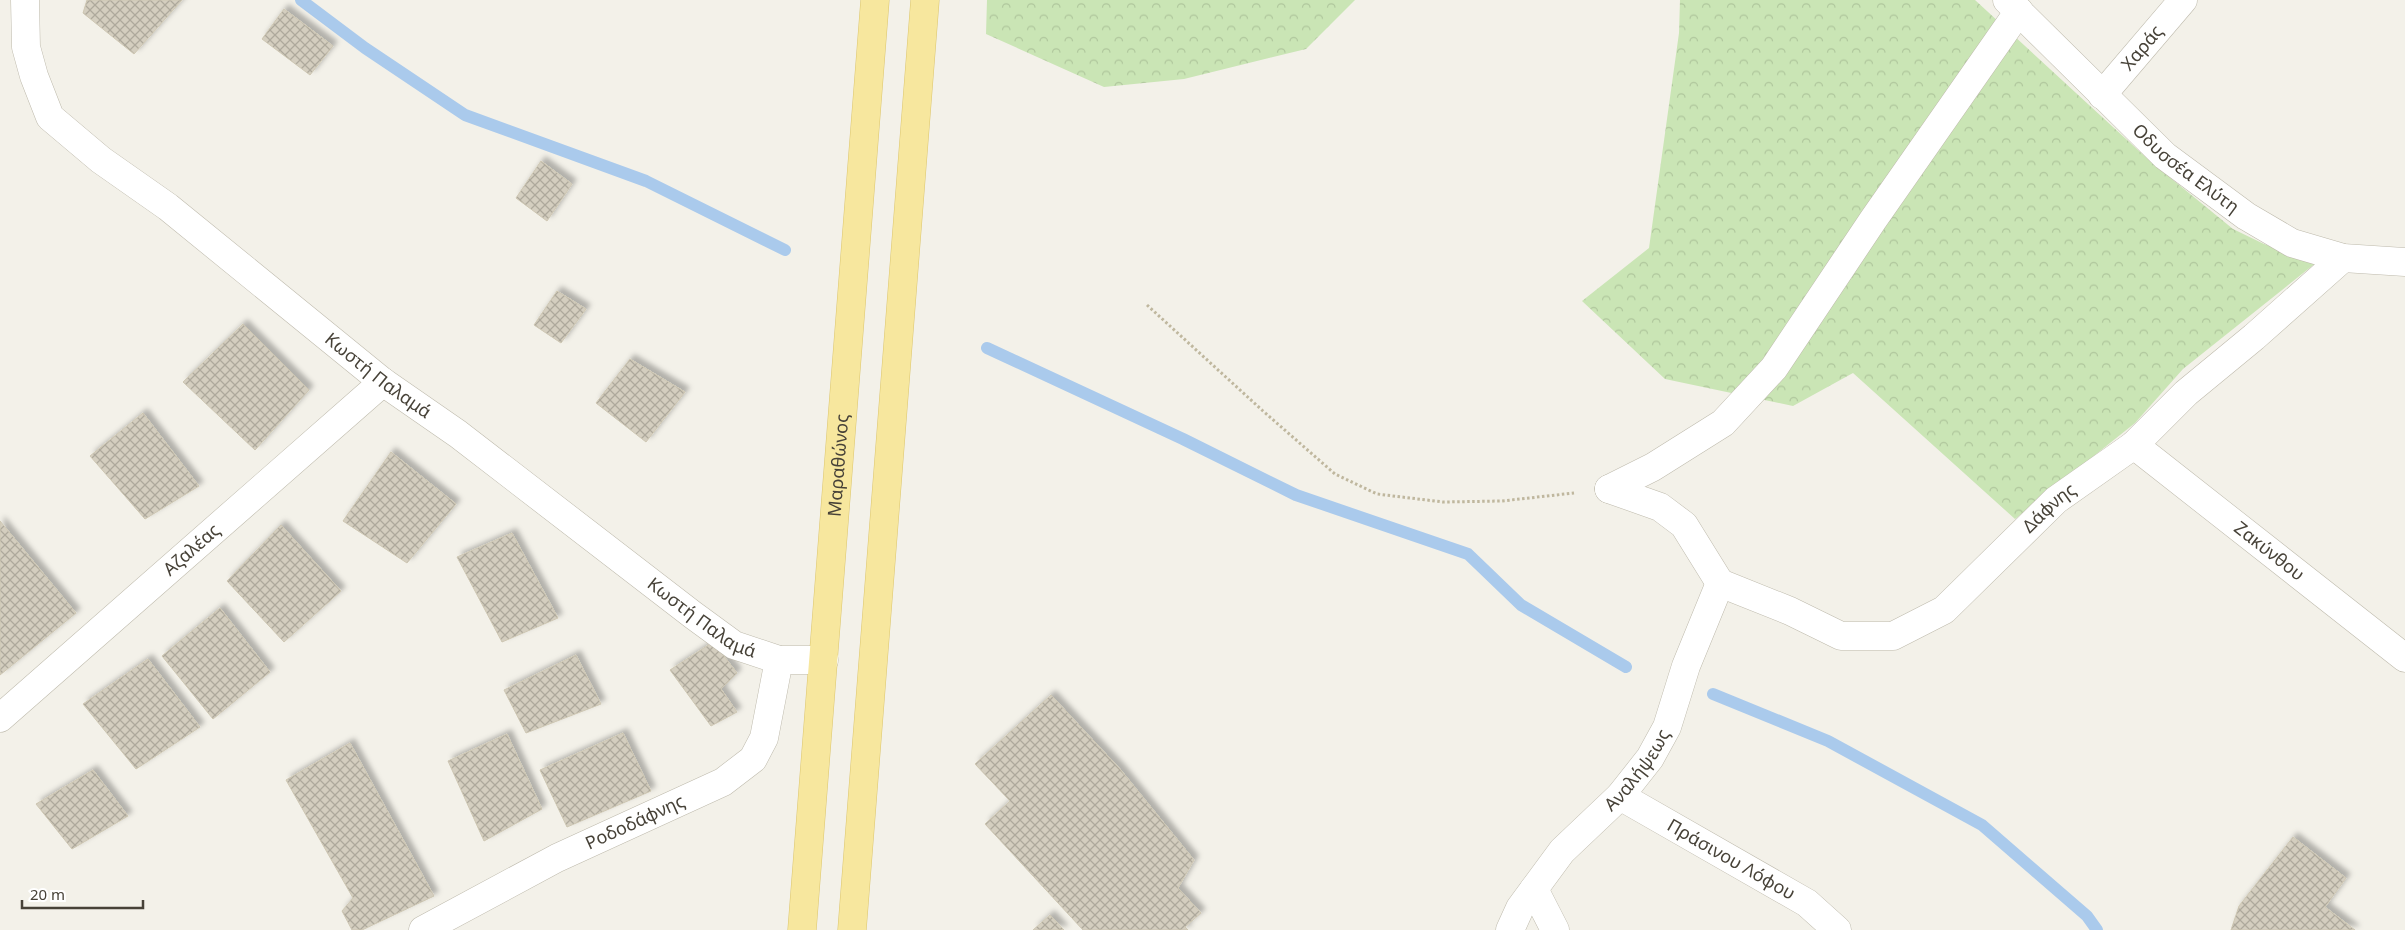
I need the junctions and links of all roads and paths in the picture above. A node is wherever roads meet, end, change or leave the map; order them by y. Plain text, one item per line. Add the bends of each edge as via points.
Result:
1 (25, 0) edge
2 (875, 0) edge
3 (925, 0) edge
4 (2183, 0) edge
5 (2013, 6) edge
6 (2102, 95) junction
7 (2343, 258) junction
8 (2405, 262) edge
9 (1147, 305) dead end
10 (383, 382) junction
11 (2134, 445) junction
12 (1609, 489) junction
13 (1720, 583) junction
14 (2405, 658) edge
15 (779, 660) junction
16 (824, 660) junction
17 (0, 718) edge
18 (1620, 796) junction
19 (1534, 889) junction
20 (423, 930) edge
21 (802, 930) edge
22 (852, 930) edge
23 (1510, 930) edge
24 (1555, 930) edge
25 (1837, 930) edge

1 - 10 street, Κωστή Παλαμά via 26,47 50,117 101,160 168,207 240,264
2 - 16 main road, Μαραθώνος
3 - 22 main road
4 - 6 street, Χαράς
5 - 6 street, Οδυσσέα Ελύτη
5 - 12 street via 1774,368 1723,423 1653,467
6 - 7 street, Οδυσσέα Ελύτη via 2166,156 2246,216 2292,243
7 - 8 street, Οδυσσέα Ελύτη
7 - 11 street, Δάφνης via 2186,393
9 - 12 path via 1335,474 1378,494 1443,502 1502,501
10 - 15 street, Κωστή Παλαμά via 458,434 734,645
10 - 17 street, Αζαλέας
11 - 13 street, Δάφνης via 2056,500 1944,610 1893,636 1841,636
11 - 14 street, Ζακύνθου
12 - 13 street via 1660,507 1684,525
13 - 18 street, Αναλήψεως via 1686,666 1667,727 1650,758
15 - 16 street, Κωστή Παλαμά
15 - 20 street, Ροδοδάφνης via 764,738 753,759 731,776 557,858
16 - 21 main road, Μαραθώνος
18 - 19 street, Αναλήψεως via 1562,851
18 - 25 street, Πράσινου Λόφου via 1807,903
19 - 23 street, Αναλήψεως
19 - 24 street

